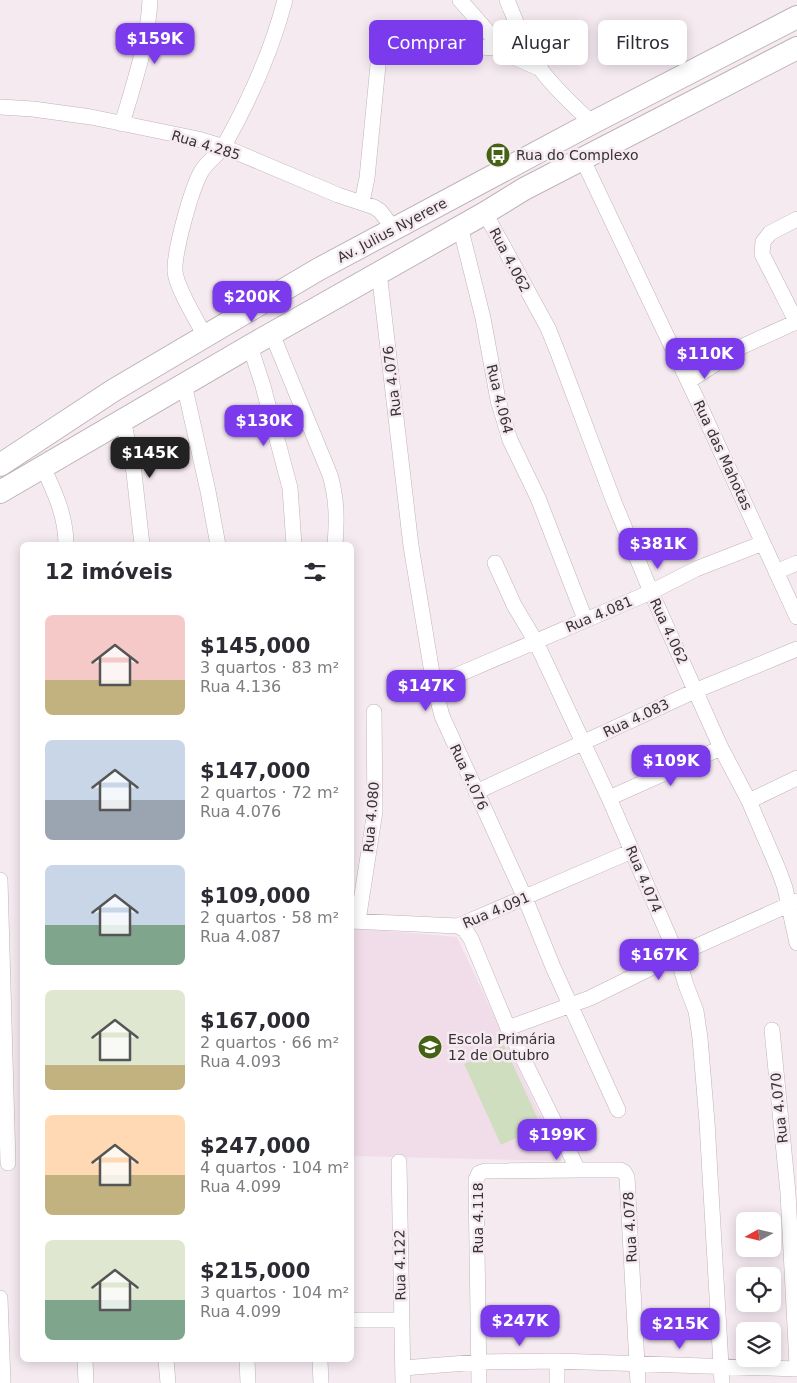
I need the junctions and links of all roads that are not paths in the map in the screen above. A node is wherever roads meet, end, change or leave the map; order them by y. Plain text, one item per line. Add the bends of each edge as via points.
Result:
1 (150, 0) edge
2 (285, 0) edge
3 (460, 0) edge
4 (507, 0) edge
5 (797, 17) edge
6 (493, 38) edge
7 (493, 48) edge
8 (797, 48) edge
9 (532, 65) edge
10 (541, 69) junction
11 (0, 107) edge
12 (592, 123) junction
13 (122, 124) junction
14 (224, 147) junction
15 (582, 158) junction
16 (362, 202) junction
17 (484, 213) junction
18 (797, 219) edge
19 (460, 226) junction
20 (394, 229) junction
21 (379, 272) junction
22 (797, 322) edge
23 (272, 334) junction
24 (205, 336) junction
25 (250, 346) junction
26 (689, 381) junction
27 (184, 384) junction
28 (123, 419) junction
29 (1, 462) edge
30 (43, 467) junction
31 (0, 492) edge
32 (66, 542) edge
33 (142, 542) edge
34 (218, 542) edge
35 (294, 542) edge
36 (335, 542) edge
37 (763, 543) junction
38 (495, 563) dead end
39 (797, 563) edge
40 (776, 572) junction
41 (651, 592) junction
42 (797, 617) edge
43 (585, 619) junction
44 (536, 642) junction
45 (797, 648) edge
46 (434, 685) junction
47 (697, 690) junction
48 (374, 712) dead end
49 (583, 743) junction
50 (721, 748) junction
51 (797, 778) edge
52 (476, 792) junction
53 (609, 798) junction
54 (749, 801) junction
55 (632, 851) junction
56 (0, 880) edge
57 (525, 898) junction
58 (793, 902) edge
59 (354, 921) edge
60 (458, 926) junction
61 (797, 943) edge
62 (677, 955) junction
63 (570, 1005) junction
64 (508, 1028) junction
65 (772, 1030) dead end
66 (618, 1110) dead end
67 (398, 1162) dead end
68 (10, 1163) edge
69 (578, 1170) junction
70 (0, 1298) edge
71 (354, 1320) edge
72 (402, 1320) junction
73 (85, 1362) edge
74 (166, 1362) edge
75 (247, 1362) edge
76 (320, 1362) edge
77 (479, 1362) junction
78 (557, 1362) junction
79 (637, 1364) junction
80 (722, 1367) junction
81 (797, 1367) edge
82 (403, 1376) edge
83 (3, 1383) edge
84 (86, 1383) edge
85 (168, 1383) edge
86 (248, 1383) edge
87 (321, 1383) edge
88 (479, 1383) edge
89 (557, 1383) edge
90 (638, 1383) edge
91 (722, 1383) edge

1 - 13 street via 144,48
2 - 14 street via 247,102
3 - 6 street
4 - 10 street via 526,45
5 - 12 main road, Av. Julius Nyerere
7 - 16 street via 391,39 381,44 368,178
8 - 15 main road, Av. Julius Nyerere
9 - 10 street
10 - 12 street via 563,96
11 - 13 street, Rua 4.285 via 61,112
12 - 20 main road, Av. Julius Nyerere
13 - 14 street, Rua 4.285
14 - 16 street, Rua 4.285
14 - 24 street via 200,173 182,230 175,271 177,284
15 - 17 main road, Av. Julius Nyerere
15 - 26 street, Rua das Mahotas
16 - 20 street, Rua 4.285 via 380,211
17 - 19 main road, Av. Julius Nyerere
17 - 41 street, Rua 4.062 via 548,328
18 - 22 street via 770,232 763,242 762,254
19 - 21 main road, Av. Julius Nyerere
19 - 43 street, Rua 4.064 via 483,318 498,400 510,440 538,498
20 - 24 main road, Av. Julius Nyerere
21 - 23 main road, Av. Julius Nyerere
21 - 46 street, Rua 4.076 via 411,546
22 - 26 street via 743,346
23 - 25 main road, Av. Julius Nyerere
23 - 36 street via 330,475 337,518
24 - 29 main road, Av. Julius Nyerere
25 - 27 main road, Av. Julius Nyerere
25 - 35 street via 290,488
26 - 37 street, Rua das Mahotas
27 - 28 main road, Av. Julius Nyerere
27 - 34 street
28 - 30 main road, Av. Julius Nyerere
28 - 33 street via 134,473
30 - 31 main road, Av. Julius Nyerere
30 - 32 street via 63,514
37 - 40 street, Rua das Mahotas
37 - 41 street, Rua 4.081 via 696,569
38 - 44 street, Rua 4.074
39 - 40 street
40 - 42 street, Rua das Mahotas
41 - 43 street, Rua 4.081
41 - 47 street, Rua 4.062
43 - 44 street, Rua 4.081
44 - 46 street, Rua 4.081
44 - 49 street, Rua 4.074
45 - 47 street, Rua 4.083
46 - 52 street, Rua 4.076 via 442,716
47 - 49 street, Rua 4.083
47 - 50 street, Rua 4.062
48 - 59 street, Rua 4.080 via 375,811
49 - 52 street, Rua 4.083
49 - 53 street, Rua 4.074
50 - 53 street
50 - 54 street, Rua 4.062
51 - 54 street
52 - 57 street, Rua 4.076
53 - 55 street, Rua 4.074
54 - 58 street, Rua 4.062
55 - 57 street, Rua 4.091
55 - 62 street, Rua 4.074
56 - 68 street
57 - 60 street, Rua 4.091
57 - 63 street, Rua 4.076
58 - 61 street, Rua 4.062
58 - 62 street
59 - 60 street, Rua 4.091
60 - 64 street via 471,939
62 - 63 street
62 - 80 street, Rua 4.074 via 696,1010 700,1038
63 - 64 street
63 - 66 street, Rua 4.076
64 - 69 street
65 - 81 street, Rua 4.070 via 788,1193
67 - 72 street, Rua 4.122
69 - 77 street, Rua 4.118 via 479,1173 476,1180
69 - 79 street, Rua 4.078 via 620,1170 627,1177
70 - 83 street
71 - 72 street
72 - 82 street, Rua 4.122
73 - 84 street
74 - 85 street
75 - 86 street
76 - 87 street
77 - 78 street
77 - 82 street
77 - 88 street
78 - 79 street
78 - 89 street
79 - 80 street
79 - 90 street, Rua 4.078
80 - 81 street
80 - 91 street, Rua 4.074

